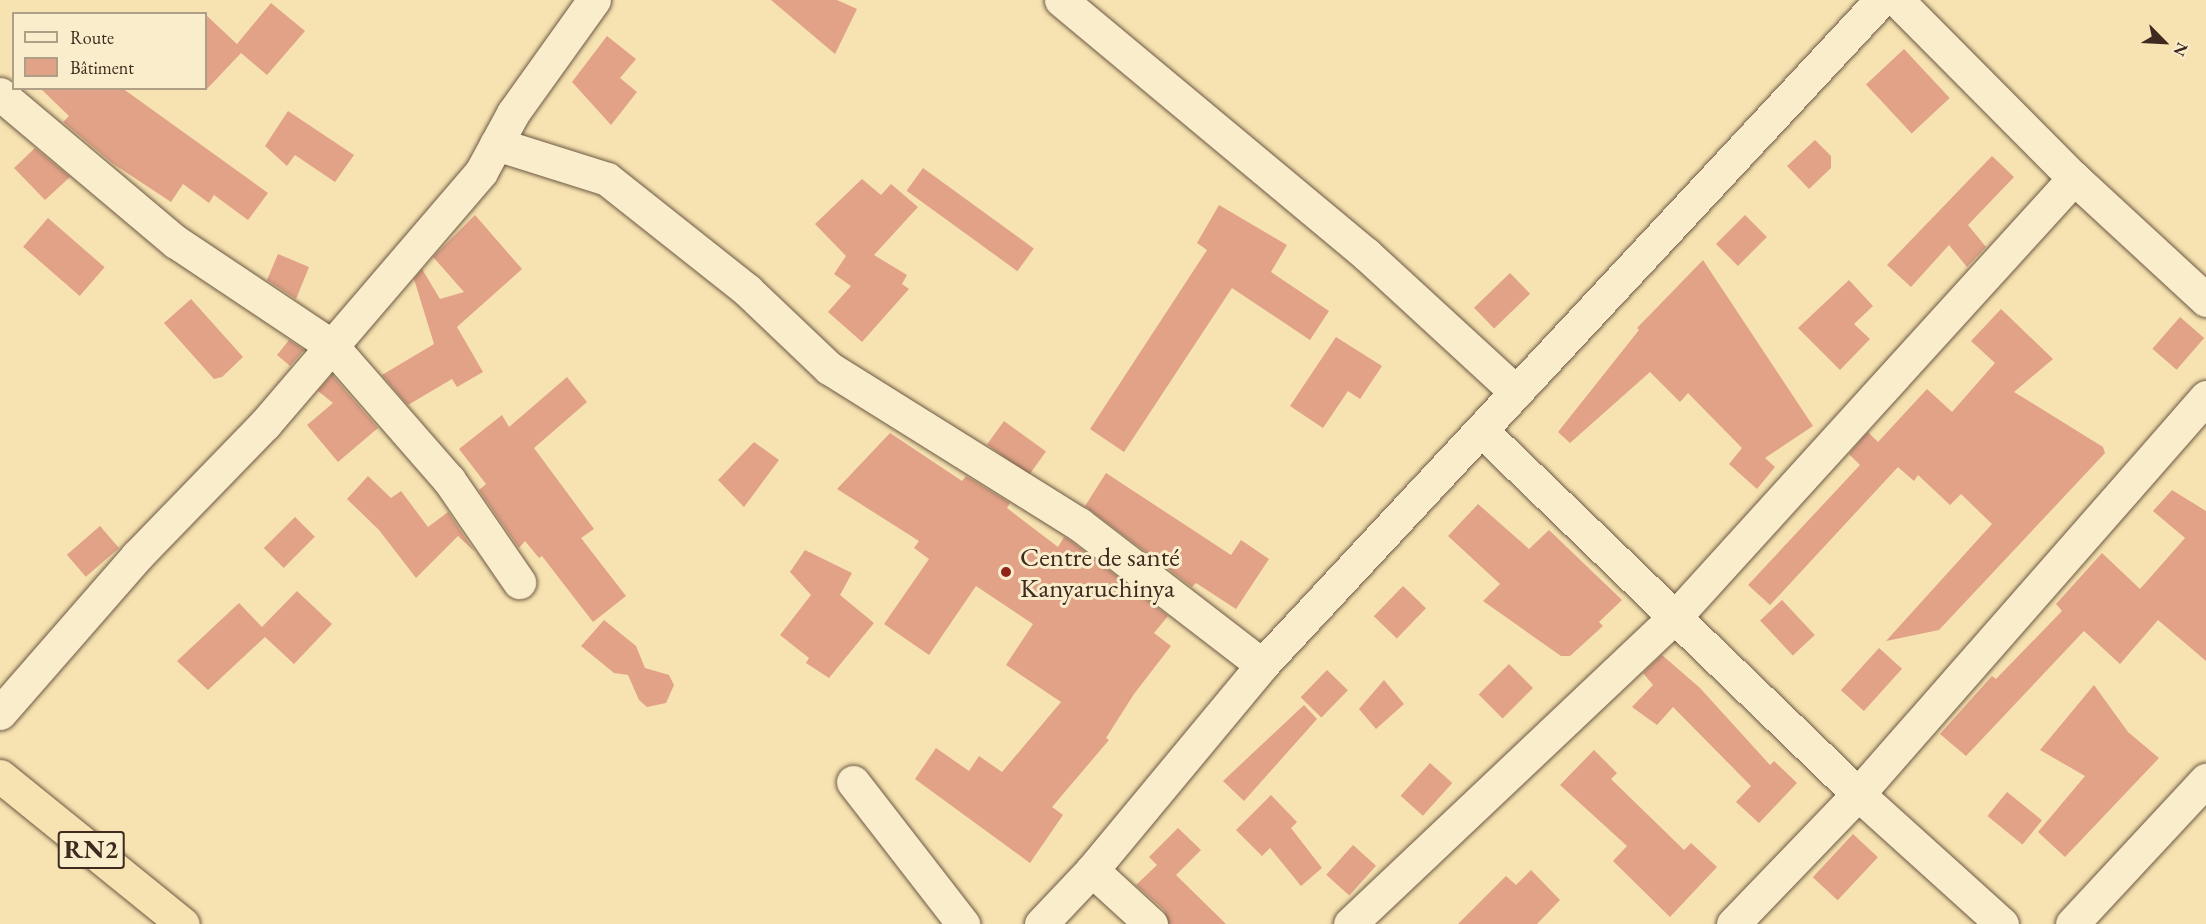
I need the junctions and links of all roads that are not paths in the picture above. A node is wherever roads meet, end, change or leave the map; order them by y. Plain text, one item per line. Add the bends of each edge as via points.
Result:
1 (594, 0) edge
2 (1060, 0) edge
3 (1881, 0) edge
4 (1897, 0) edge
5 (0, 94) edge
6 (496, 144) junction
7 (2074, 178) junction
8 (2206, 300) edge
9 (333, 346) junction
10 (1516, 392) junction
11 (2206, 397) edge
12 (1481, 430) junction
13 (519, 582) dead end
14 (1676, 616) junction
15 (1262, 665) junction
16 (0, 713) edge
17 (0, 776) edge
18 (2206, 780) edge
19 (853, 782) dead end
20 (1858, 794) junction
21 (1092, 870) junction
22 (183, 924) edge
23 (963, 924) edge
24 (1041, 924) edge
25 (1151, 924) edge
26 (1350, 924) edge
27 (1733, 924) edge
28 (2002, 924) edge
29 (2072, 924) edge

1 - 6 street
2 - 10 street via 1366,254
3 - 10 street
4 - 7 street
5 - 9 street via 176,242
6 - 9 street via 481,172
6 - 15 street via 607,179 747,290 829,368 1079,524
7 - 8 street
7 - 14 street
9 - 13 street via 449,480
9 - 16 street via 265,424 137,556
10 - 12 street
11 - 20 street
12 - 14 street
12 - 15 street
14 - 20 street
14 - 26 street
15 - 21 street
17 - 22 highway, RN2
18 - 29 street
19 - 23 street
20 - 27 street
20 - 28 street
21 - 24 street
21 - 25 street

